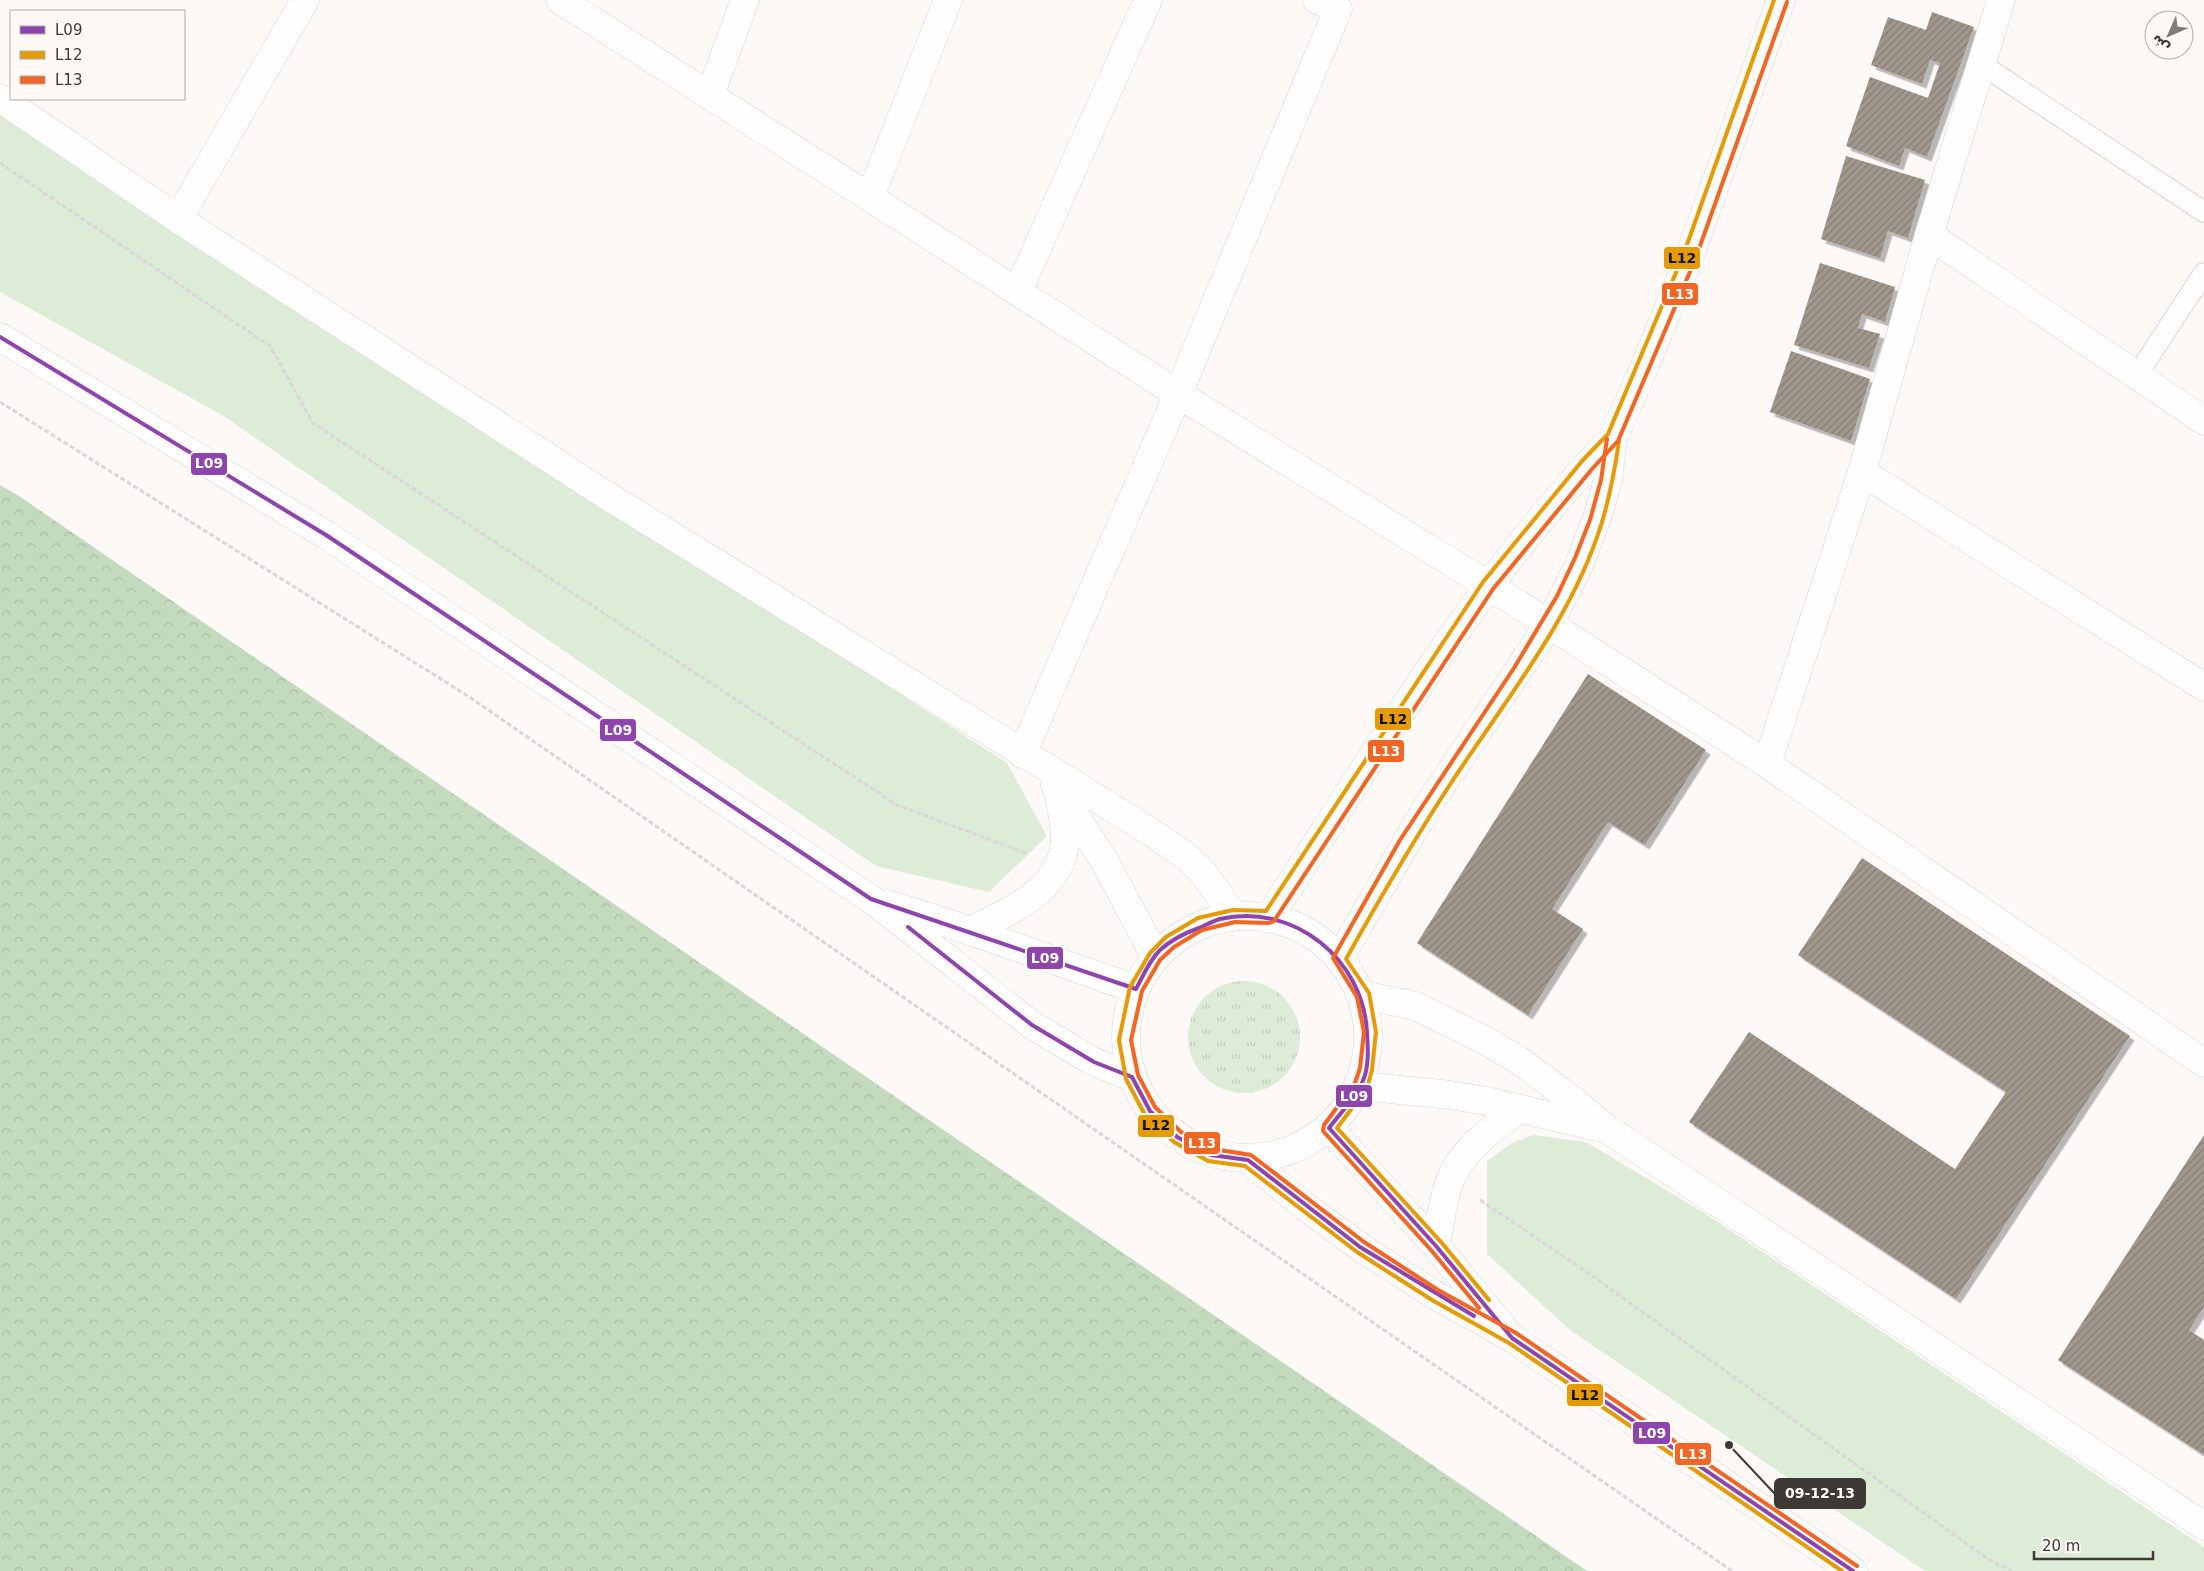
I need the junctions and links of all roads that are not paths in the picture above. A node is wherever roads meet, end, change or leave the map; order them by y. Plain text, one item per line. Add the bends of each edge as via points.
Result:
1 (305, 0) edge
2 (560, 0) edge
3 (745, 0) edge
4 (948, 0) edge
5 (1148, 0) edge
6 (1317, 0) edge
7 (1781, 0) edge
8 (2001, 0) edge
9 (1980, 64) junction
10 (710, 95) junction
11 (0, 98) edge
12 (870, 196) junction
13 (2204, 212) edge
14 (178, 219) junction
15 (1929, 235) junction
16 (2204, 273) edge
17 (1018, 291) junction
18 (0, 338) edge
19 (2138, 375) junction
20 (1178, 394) junction
21 (2204, 421) edge
22 (1613, 438) junction
23 (1862, 472) junction
24 (1488, 585) junction
25 (1549, 624) junction
26 (2204, 687) edge
27 (1032, 760) junction
28 (1767, 764) junction
29 (1058, 790) junction
30 (871, 899) junction
31 (1234, 916) junction
32 (1269, 917) junction
33 (972, 930) junction
34 (1154, 956) junction
35 (1339, 958) junction
36 (1136, 989) junction
37 (1363, 995) junction
38 (2204, 1063) edge
39 (1132, 1078) junction
40 (1361, 1086) junction
41 (1520, 1109) junction
42 (1329, 1128) junction
43 (1607, 1129) junction
44 (1248, 1160) junction
45 (1436, 1246) junction
46 (1512, 1338) junction
47 (2204, 1526) edge
48 (1853, 1571) edge

1 - 14 street
2 - 10 street
3 - 10 street
4 - 12 street
5 - 17 street
6 - 20 street via 1338,9
7 - 22 street via 1689,258
8 - 9 street
9 - 13 lane
9 - 15 street
10 - 12 street
11 - 14 street
12 - 17 street
14 - 27 street via 603,493
15 - 19 street
15 - 23 street
16 - 19 lane
17 - 20 street
18 - 30 street via 326,535
19 - 21 street
20 - 24 street
20 - 27 street
22 - 24 street via 1580,472
22 - 25 street via 1608,480 1598,515 1580,565
23 - 26 street
23 - 28 street
24 - 25 street
24 - 32 street
25 - 28 street
25 - 35 street via 1427,807
27 - 29 street
27 - 31 street via 1113,807 1183,854 1201,870
28 - 38 street
29 - 33 street via 1065,841 1060,865 1042,889 1023,904
29 - 34 street via 1104,860
30 - 33 street
30 - 39 street via 1032,1025 1094,1062
31 - 32 street
31 - 34 street via 1200,924
32 - 35 street via 1299,926 1324,942
33 - 36 street via 1028,953
34 - 36 street
35 - 37 street
36 - 39 street via 1125,1040
37 - 40 street via 1370,1032
37 - 43 street via 1416,1006 1479,1037 1520,1060
39 - 44 street via 1150,1111 1177,1137 1211,1154
40 - 41 street via 1450,1095
40 - 42 street
41 - 43 street
41 - 45 street via 1462,1158 1450,1180
42 - 44 street via 1289,1153
42 - 45 street
43 - 47 street
44 - 46 street via 1360,1247
45 - 46 street
46 - 48 street

